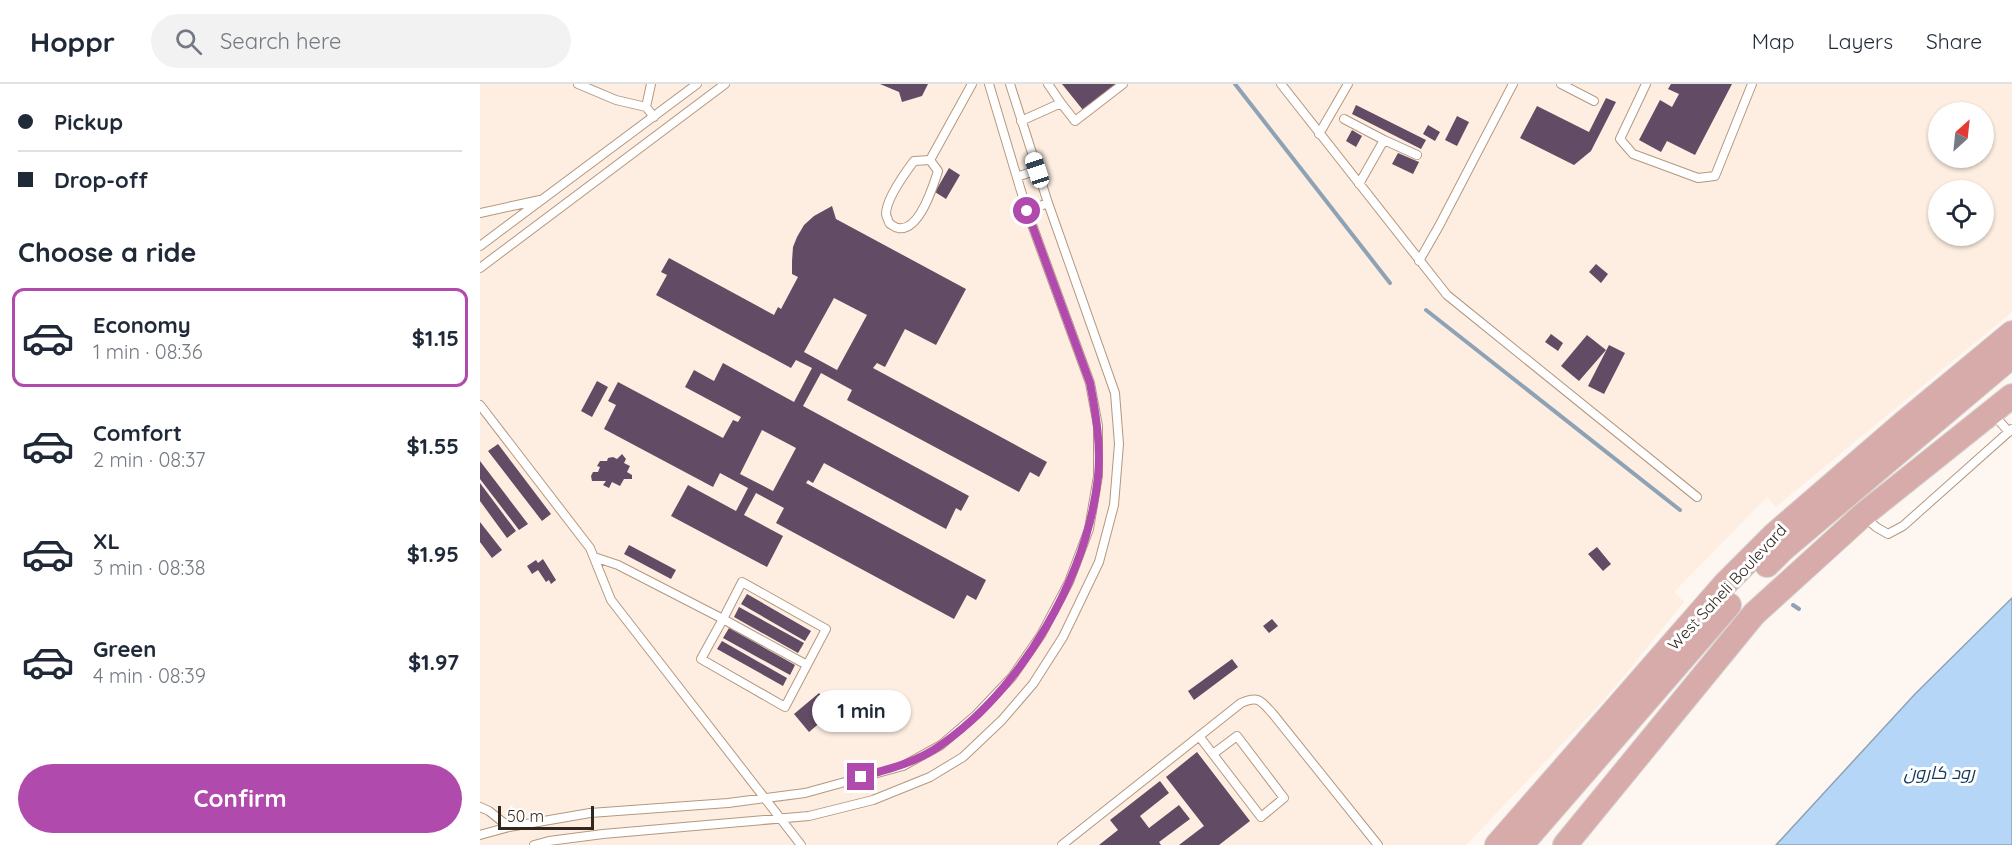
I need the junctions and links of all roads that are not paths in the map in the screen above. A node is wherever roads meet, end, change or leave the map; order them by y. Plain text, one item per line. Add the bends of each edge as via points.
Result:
1 (578, 84) edge
2 (651, 84) edge
3 (697, 84) edge
4 (725, 84) edge
5 (972, 84) edge
6 (989, 84) edge
7 (1010, 84) edge
8 (1048, 84) edge
9 (1123, 84) edge
10 (1281, 84) edge
11 (1348, 84) edge
12 (1513, 84) edge
13 (1561, 84) edge
14 (1646, 84) edge
15 (1752, 84) edge
16 (1594, 101) dead end
17 (1061, 102) junction
18 (645, 106) junction
19 (654, 117) junction
20 (1344, 119) dead end
21 (1022, 121) junction
22 (1319, 134) junction
23 (1384, 140) junction
24 (1417, 155) dead end
25 (930, 160) junction
26 (1037, 170) junction
27 (1017, 177) junction
28 (1359, 184) junction
29 (543, 200) junction
30 (1048, 203) junction
31 (1027, 211) junction
32 (480, 213) edge
33 (480, 246) edge
34 (1419, 261) junction
35 (480, 268) edge
36 (2012, 333) edge
37 (2012, 356) edge
38 (2012, 396) edge
39 (480, 405) edge
40 (1992, 412) junction
41 (2010, 430) edge
42 (1697, 497) dead end
43 (1863, 515) junction
44 (594, 557) junction
45 (723, 619) junction
46 (807, 665) junction
47 (1199, 736) junction
48 (1213, 754) junction
49 (765, 798) junction
50 (480, 807) edge
51 (781, 819) junction
52 (509, 827) junction
53 (480, 836) edge
54 (534, 845) edge
55 (801, 845) edge
56 (1062, 845) edge
57 (1378, 845) edge
58 (1497, 845) edge
59 (1521, 845) edge
60 (1566, 845) edge

1 - 18 lane via 615,100
2 - 18 lane
3 - 19 lane
4 - 35 lane
5 - 25 lane
6 - 27 lane
7 - 21 lane
8 - 17 lane
9 - 17 lane via 1075,121
10 - 22 lane
11 - 22 lane
12 - 34 lane
13 - 16 lane
14 - 15 lane via 1620,140 1633,154 1698,178 1715,176
17 - 21 lane
18 - 19 lane
19 - 29 lane
20 - 23 lane
21 - 26 lane
22 - 28 lane
23 - 24 lane
23 - 28 lane
25 - 25 lane via 914,161 903,176 886,214 890,224 909,227 916,221 938,171
26 - 27 lane
26 - 30 lane
27 - 31 lane
28 - 34 lane
29 - 32 lane
29 - 33 lane
30 - 31 lane
30 - 51 lane via 1115,393 1119,444 1113,505 1099,562 1063,637 1033,684 963,757 930,777 873,800
31 - 49 lane via 1090,383 1098,426 1098,476 1089,529 1070,582 1012,677 941,745 903,766 805,793
34 - 42 lane via 1463,309
36 - 58 main road, West Saheli Boulevard via 1775,534 1725,584
37 - 59 main road, West Saheli Boulevard via 1783,549 1737,596
38 - 40 main road
39 - 44 lane
40 - 41 lane
40 - 43 main road
41 - 43 lane via 1903,526 1888,534
43 - 60 main road via 1755,614
44 - 45 lane via 618,565
44 - 49 lane via 611,600
45 - 46 lane
45 - 46 lane via 742,582 826,629
45 - 46 lane via 701,658 785,707
47 - 48 lane
47 - 56 lane
47 - 57 lane via 1241,703 1252,698 1260,700
48 - 48 lane via 1261,817 1284,798 1238,736
49 - 51 lane
49 - 52 lane via 590,813
50 - 52 lane
51 - 54 lane via 603,834
51 - 55 lane
52 - 53 lane

